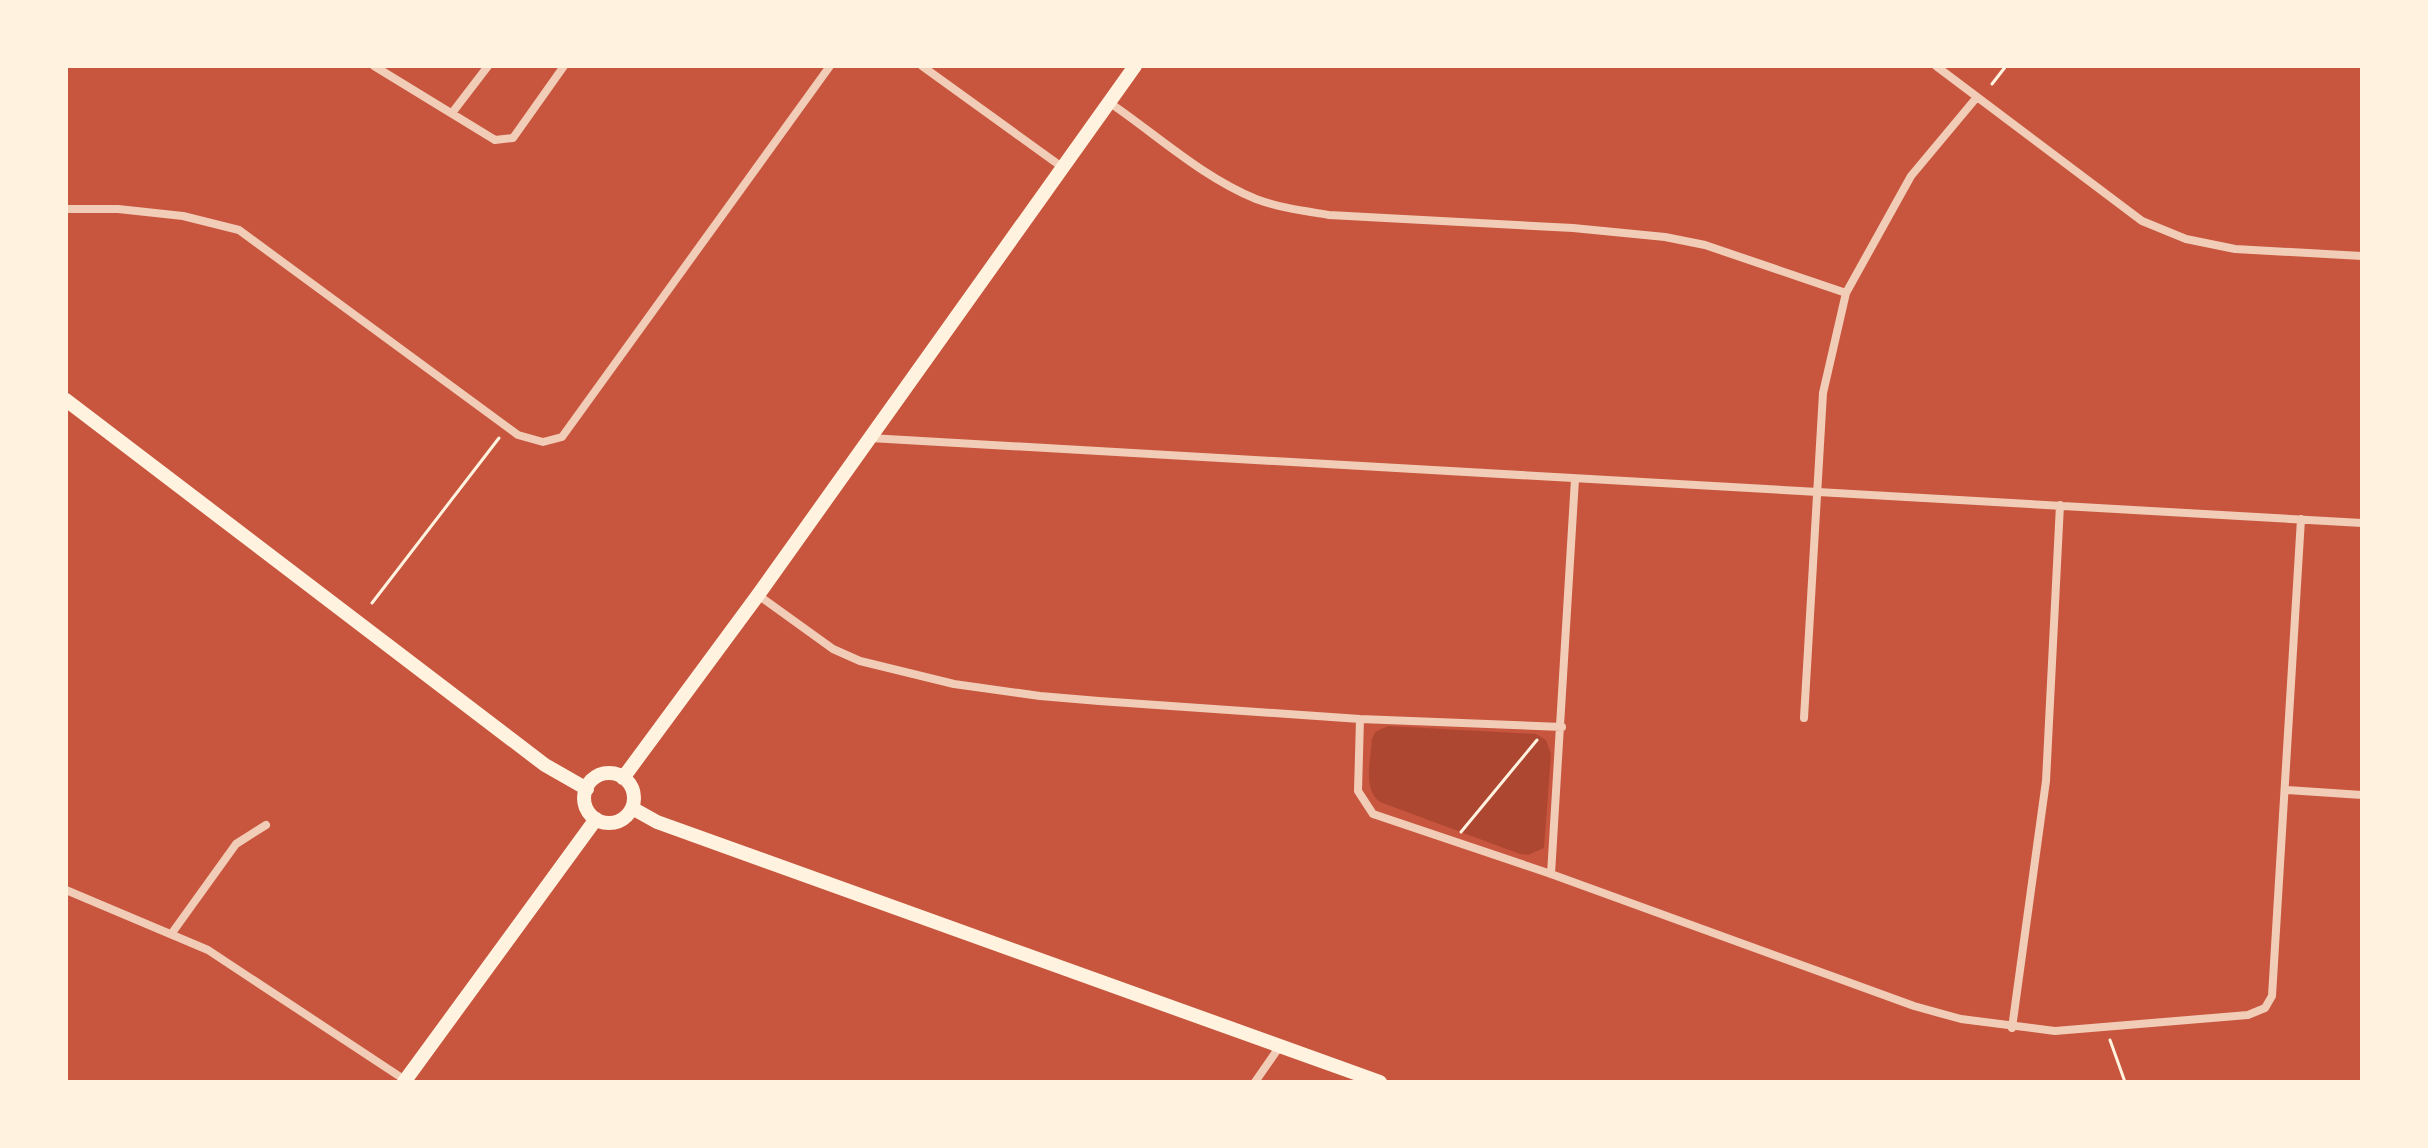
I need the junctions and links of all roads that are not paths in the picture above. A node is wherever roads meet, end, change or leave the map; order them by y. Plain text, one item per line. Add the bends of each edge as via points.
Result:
1 (374, 66) edge
2 (488, 66) edge
3 (564, 66) edge
4 (830, 66) edge
5 (922, 66) edge
6 (1135, 66) edge
7 (1936, 66) edge
8 (1977, 97) junction
9 (1110, 103) junction
10 (452, 113) junction
11 (1062, 167) junction
12 (66, 209) edge
13 (2362, 256) edge
14 (1846, 293) junction
15 (66, 400) edge
16 (870, 438) junction
17 (1575, 479) junction
18 (1817, 492) junction
19 (2060, 505) junction
20 (2301, 519) junction
21 (2362, 523) edge
22 (758, 595) junction
23 (1804, 718) dead end
24 (1360, 719) junction
25 (1562, 727) junction
26 (623, 778) junction
27 (587, 789) junction
28 (2287, 790) junction
29 (2362, 795) edge
30 (632, 808) junction
31 (596, 819) junction
32 (266, 825) dead end
33 (1551, 874) junction
34 (66, 890) edge
35 (172, 933) junction
36 (2012, 1028) junction
37 (1280, 1046) junction
38 (405, 1081) edge
39 (1255, 1082) edge
40 (1380, 1082) edge

1 - 10 street
2 - 10 street
3 - 10 street via 513,138 495,140
4 - 12 street via 562,437 543,442 518,435 239,230 183,216
5 - 11 street
6 - 9 main road
7 - 8 street
8 - 13 street via 2142,221 2186,239 2235,249
8 - 14 street via 1911,176
9 - 11 main road
9 - 14 street via 1219,181 1293,210 1685,240
11 - 16 main road
14 - 18 street via 1823,393
15 - 27 main road via 545,765
16 - 17 street
16 - 22 main road
17 - 18 street
17 - 25 street
18 - 19 street
18 - 23 street
19 - 20 street
19 - 36 street via 2046,781
20 - 21 street
20 - 28 street
22 - 24 street via 833,649 909,674 1040,696
22 - 26 main road
24 - 25 street
24 - 33 street via 1358,791 1373,814
25 - 33 street
26 - 27 main road via 601,775
26 - 30 main road via 633,791
27 - 31 main road via 585,806
28 - 29 street
28 - 36 street via 2272,996 2265,1008 2248,1015 2107,1029
30 - 31 main road via 615,823
30 - 37 main road via 657,822
31 - 38 main road
32 - 35 street via 236,844
33 - 36 street via 1914,1006
34 - 35 street
35 - 38 street via 208,950
37 - 39 street
37 - 40 main road

